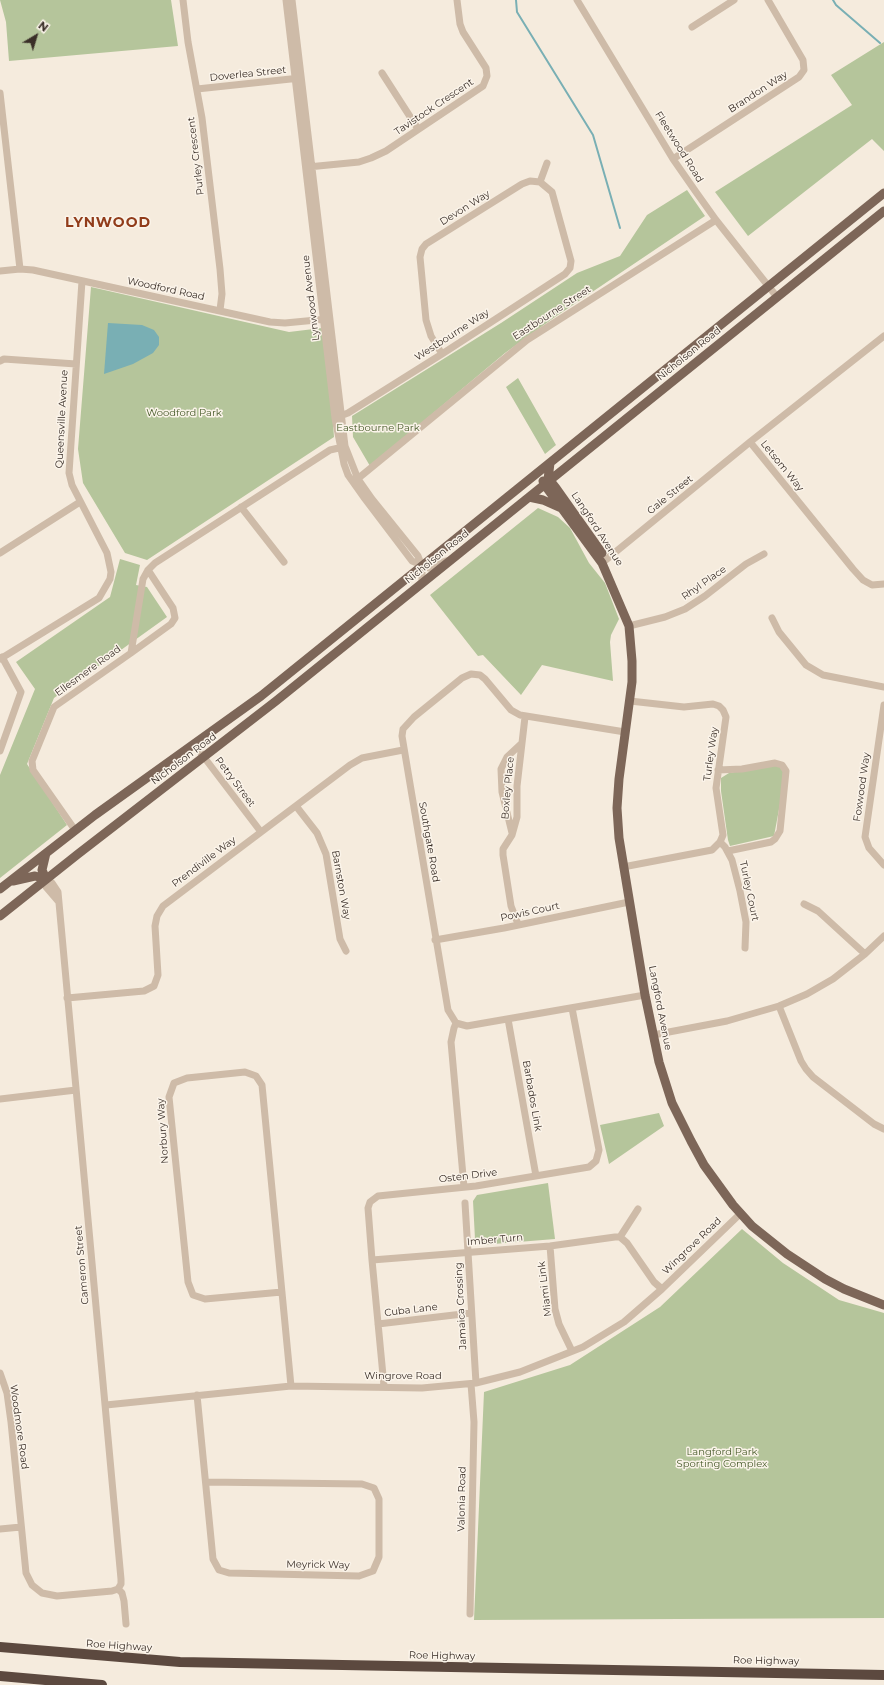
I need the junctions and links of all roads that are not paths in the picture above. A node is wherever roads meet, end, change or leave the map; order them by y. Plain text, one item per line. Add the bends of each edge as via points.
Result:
1 (183, 0) edge
2 (286, 0) edge
3 (292, 0) edge
4 (457, 0) edge
5 (577, 0) edge
6 (734, 0) edge
7 (768, 0) edge
8 (692, 27) dead end
9 (382, 73) dead end
10 (298, 78) junction
11 (197, 90) junction
12 (0, 93) edge
13 (418, 129) junction
14 (674, 158) junction
15 (547, 163) dead end
16 (308, 167) junction
17 (540, 182) junction
18 (880, 199) edge
19 (883, 213) edge
20 (716, 220) junction
21 (20, 269) junction
22 (0, 271) edge
23 (82, 281) junction
24 (769, 287) junction
25 (777, 297) junction
26 (220, 310) junction
27 (326, 319) junction
28 (884, 336) edge
29 (442, 354) junction
30 (0, 361) edge
31 (76, 364) junction
32 (338, 417) junction
33 (750, 442) junction
34 (342, 447) junction
35 (550, 463) junction
36 (355, 480) junction
37 (547, 482) junction
38 (526, 483) junction
39 (529, 497) junction
40 (80, 502) junction
41 (241, 507) junction
42 (565, 511) junction
43 (0, 553) edge
44 (764, 554) dead end
45 (453, 559) junction
46 (604, 561) junction
47 (284, 562) dead end
48 (422, 566) junction
49 (148, 570) junction
50 (422, 584) junction
51 (884, 584) edge
52 (772, 618) dead end
53 (627, 621) junction
54 (131, 652) junction
55 (1, 658) edge
56 (884, 687) edge
57 (630, 701) junction
58 (884, 706) edge
59 (526, 717) junction
60 (625, 732) junction
61 (522, 743) junction
62 (194, 744) junction
63 (403, 750) junction
64 (0, 751) edge
65 (204, 757) junction
66 (718, 770) junction
67 (296, 806) junction
68 (75, 830) junction
69 (260, 832) junction
70 (512, 835) junction
71 (720, 842) junction
72 (728, 851) junction
73 (46, 853) junction
74 (884, 865) edge
75 (623, 867) junction
76 (46, 879) junction
77 (8, 883) junction
78 (0, 889) edge
79 (629, 902) junction
80 (804, 904) dead end
81 (0, 916) edge
82 (518, 924) junction
83 (884, 936) edge
84 (435, 940) junction
85 (745, 948) dead end
86 (346, 951) dead end
87 (865, 954) junction
88 (645, 994) junction
89 (67, 998) junction
90 (779, 1006) junction
91 (572, 1008) junction
92 (508, 1019) junction
93 (456, 1023) junction
94 (653, 1035) junction
95 (76, 1090) junction
96 (0, 1099) edge
97 (884, 1128) edge
98 (536, 1176) junction
99 (464, 1187) junction
100 (465, 1203) dead end
101 (638, 1210) dead end
102 (741, 1213) junction
103 (620, 1237) junction
104 (550, 1246) junction
105 (469, 1253) junction
106 (372, 1260) junction
107 (662, 1289) junction
108 (282, 1292) junction
109 (884, 1305) edge
110 (471, 1313) junction
111 (378, 1324) junction
112 (572, 1352) junction
113 (0, 1372) edge
114 (473, 1384) junction
115 (291, 1386) junction
116 (384, 1386) junction
117 (197, 1395) junction
118 (106, 1405) junction
119 (206, 1482) junction
120 (21, 1527) junction
121 (0, 1529) edge
122 (118, 1589) junction
123 (470, 1614) dead end
124 (126, 1624) dead end
125 (0, 1647) edge
126 (884, 1675) edge
127 (0, 1676) edge
128 (102, 1685) edge

1 - 11 street, Purley Crescent
2 - 10 street, Lynwood Avenue
3 - 10 street, Lynwood Avenue
4 - 13 street, Tavistock Crescent via 461,28 486,68 486,82
5 - 14 street, Fleetwood Road
6 - 8 street
7 - 14 street, Brandon Way via 803,60 804,70 799,77
9 - 13 street
10 - 11 street, Doverlea Street
10 - 16 street, Lynwood Avenue
11 - 26 street, Purley Crescent via 220,269
12 - 21 street
13 - 16 street, Tavistock Crescent via 371,158 359,162
14 - 20 street, Fleetwood Road
15 - 17 street
16 - 27 street, Lynwood Avenue
17 - 29 street, Devon Way via 530,180 522,184 426,244 422,250 420,257 426,320 431,336
17 - 29 street, Westbourne Way via 552,192 571,261 570,268
18 - 19 street
18 - 24 main road, Nicholson Road
19 - 25 main road, Nicholson Road
20 - 24 street, Fleetwood Road
20 - 36 street, Eastbourne Street via 527,340
21 - 22 street, Woodford Road
21 - 23 street, Woodford Road
23 - 26 street, Woodford Road
23 - 31 street, Queensville Avenue
24 - 25 street, Fleetwood Road
24 - 35 main road, Nicholson Road
25 - 37 main road, Nicholson Road
26 - 27 street, Woodford Road via 270,322
27 - 32 street, Lynwood Avenue
28 - 33 street, Letsom Way
29 - 32 street, Westbourne Way
30 - 31 street via 4,359
31 - 40 street, Queensville Avenue via 69,473
32 - 34 street, Lynwood Avenue
33 - 46 street, Gale Street
33 - 51 street, Letsom Way via 863,580 872,585
34 - 36 street, Lynwood Avenue via 344,464
34 - 41 street via 330,450
35 - 37 main road
35 - 38 main road, Nicholson Road
36 - 48 street, Lynwood Avenue via 412,562
37 - 38 main road
37 - 39 main road, Nicholson Road
37 - 42 main road, Langford Avenue via 547,488
37 - 46 main road, Langford Avenue via 552,483 565,499
38 - 48 main road, Nicholson Road
39 - 42 main road via 549,502
39 - 45 main road, Nicholson Road
40 - 43 street
40 - 55 street, Queensville Avenue via 107,553 111,572 108,585 99,598
41 - 47 street
41 - 49 street
42 - 46 main road, Langford Avenue
44 - 53 street, Rhyl Place via 684,609 665,617
45 - 48 street via 429,568
45 - 50 main road, Nicholson Road
46 - 53 main road, Langford Avenue via 623,596
48 - 50 street
48 - 62 main road, Nicholson Road via 261,696
49 - 54 street, Ellesmere Road via 143,579
49 - 54 street, Ellesmere Road via 173,608 175,618 171,624
50 - 65 main road, Nicholson Road
52 - 56 street via 779,632 806,665 823,675
53 - 57 main road, Langford Avenue via 632,661
54 - 68 street, Ellesmere Road via 54,707 32,761 33,770
55 - 64 street via 21,692
57 - 60 main road, Langford Avenue
57 - 66 street, Turley Way via 684,707 708,704 719,706 726,717
58 - 74 street, Foxwood Way via 865,837 869,848
59 - 60 street, Southgate Road via 533,716
59 - 61 street, Boxley Place
59 - 63 street, Southgate Road via 511,710 480,675 471,674 462,678 408,723 403,729
60 - 75 main road, Langford Avenue via 617,808
61 - 70 street, Boxley Place via 517,786 517,817
61 - 70 street, Boxley Place via 507,757 501,769 502,792
62 - 65 street, Petry Street
62 - 68 main road, Nicholson Road
63 - 67 street, Prendiville Way via 362,758
63 - 84 street, Southgate Road
65 - 69 street, Petry Street
65 - 76 main road, Nicholson Road
66 - 71 street, Turley Way via 716,788 723,835
66 - 72 street via 775,763 782,765 786,771 780,831 775,839
67 - 69 street, Prendiville Way
67 - 86 street, Barnston Way via 316,833 326,854 340,939
68 - 73 main road, Nicholson Road
69 - 89 street, Prendiville Way via 164,906 157,916 155,926 158,975 154,986 144,991
70 - 82 street, Boxley Place via 503,849 503,855 511,906
71 - 72 street, Turley Court
71 - 75 street via 712,850
72 - 85 street, Turley Court via 745,915
73 - 76 main road via 42,870
73 - 77 main road, Nicholson Road
75 - 79 main road, Langford Avenue
76 - 77 main road via 35,876
76 - 81 main road, Nicholson Road
76 - 89 street, Cameron Street via 46,887 58,901
77 - 78 main road, Nicholson Road
79 - 82 street, Powis Court
79 - 88 main road, Langford Avenue
80 - 87 street via 818,911
82 - 84 street, Powis Court
83 - 87 street
84 - 93 street, Southgate Road via 448,1010
87 - 90 street via 826,983
88 - 91 street
88 - 94 main road, Langford Avenue
89 - 95 street, Cameron Street
90 - 94 street via 727,1021
90 - 97 street via 806,1069 874,1124
91 - 92 street
91 - 98 street, Osten Drive via 599,1150 598,1156 589,1167
92 - 93 street via 467,1026
92 - 98 street, Barbados Link
93 - 99 street via 451,1042
94 - 102 main road, Langford Avenue via 659,1062 678,1115 704,1165
95 - 96 street
95 - 118 street, Cameron Street
98 - 99 street, Osten Drive
99 - 106 street, Osten Drive via 378,1196 370,1202 368,1208
100 - 105 street, Jamaica Crossing
101 - 103 street
102 - 107 street, Wingrove Road
102 - 109 main road, Langford Avenue via 766,1238 804,1266 844,1289
103 - 104 street, Imber Turn
103 - 107 street
104 - 105 street, Imber Turn
104 - 112 street, Miami Link via 555,1309
105 - 106 street, Imber Turn
105 - 110 street, Jamaica Crossing
106 - 111 street, Osten Drive
107 - 112 street, Wingrove Road via 624,1322
108 - 108 street, Norbury Way via 262,1085 256,1076 245,1072 186,1078 174,1083 169,1097 188,1282 193,1295 205,1299
108 - 115 street, Norbury Way
110 - 111 street, Cuba Lane
110 - 114 street, Jamaica Crossing
111 - 116 street, Osten Drive
112 - 114 street, Wingrove Road via 520,1372
113 - 120 street, Woodmore Road via 7,1393 11,1422
114 - 116 street, Wingrove Road via 422,1388
114 - 123 street, Valonia Road
115 - 116 street, Wingrove Road
115 - 117 street, Wingrove Road
117 - 118 street, Wingrove Road
117 - 119 street, Meyrick Way
118 - 122 street, Cameron Street via 121,1579
119 - 119 street, Meyrick Way via 213,1559 219,1570 229,1573 359,1576 373,1571 379,1557 379,1499 374,1488 362,1484
120 - 121 street
120 - 122 street, Woodmore Road via 26,1573 32,1585 42,1593 57,1596
122 - 124 street, Cameron Street via 124,1601
125 - 126 highway, Roe Highway via 180,1662
127 - 128 highway

